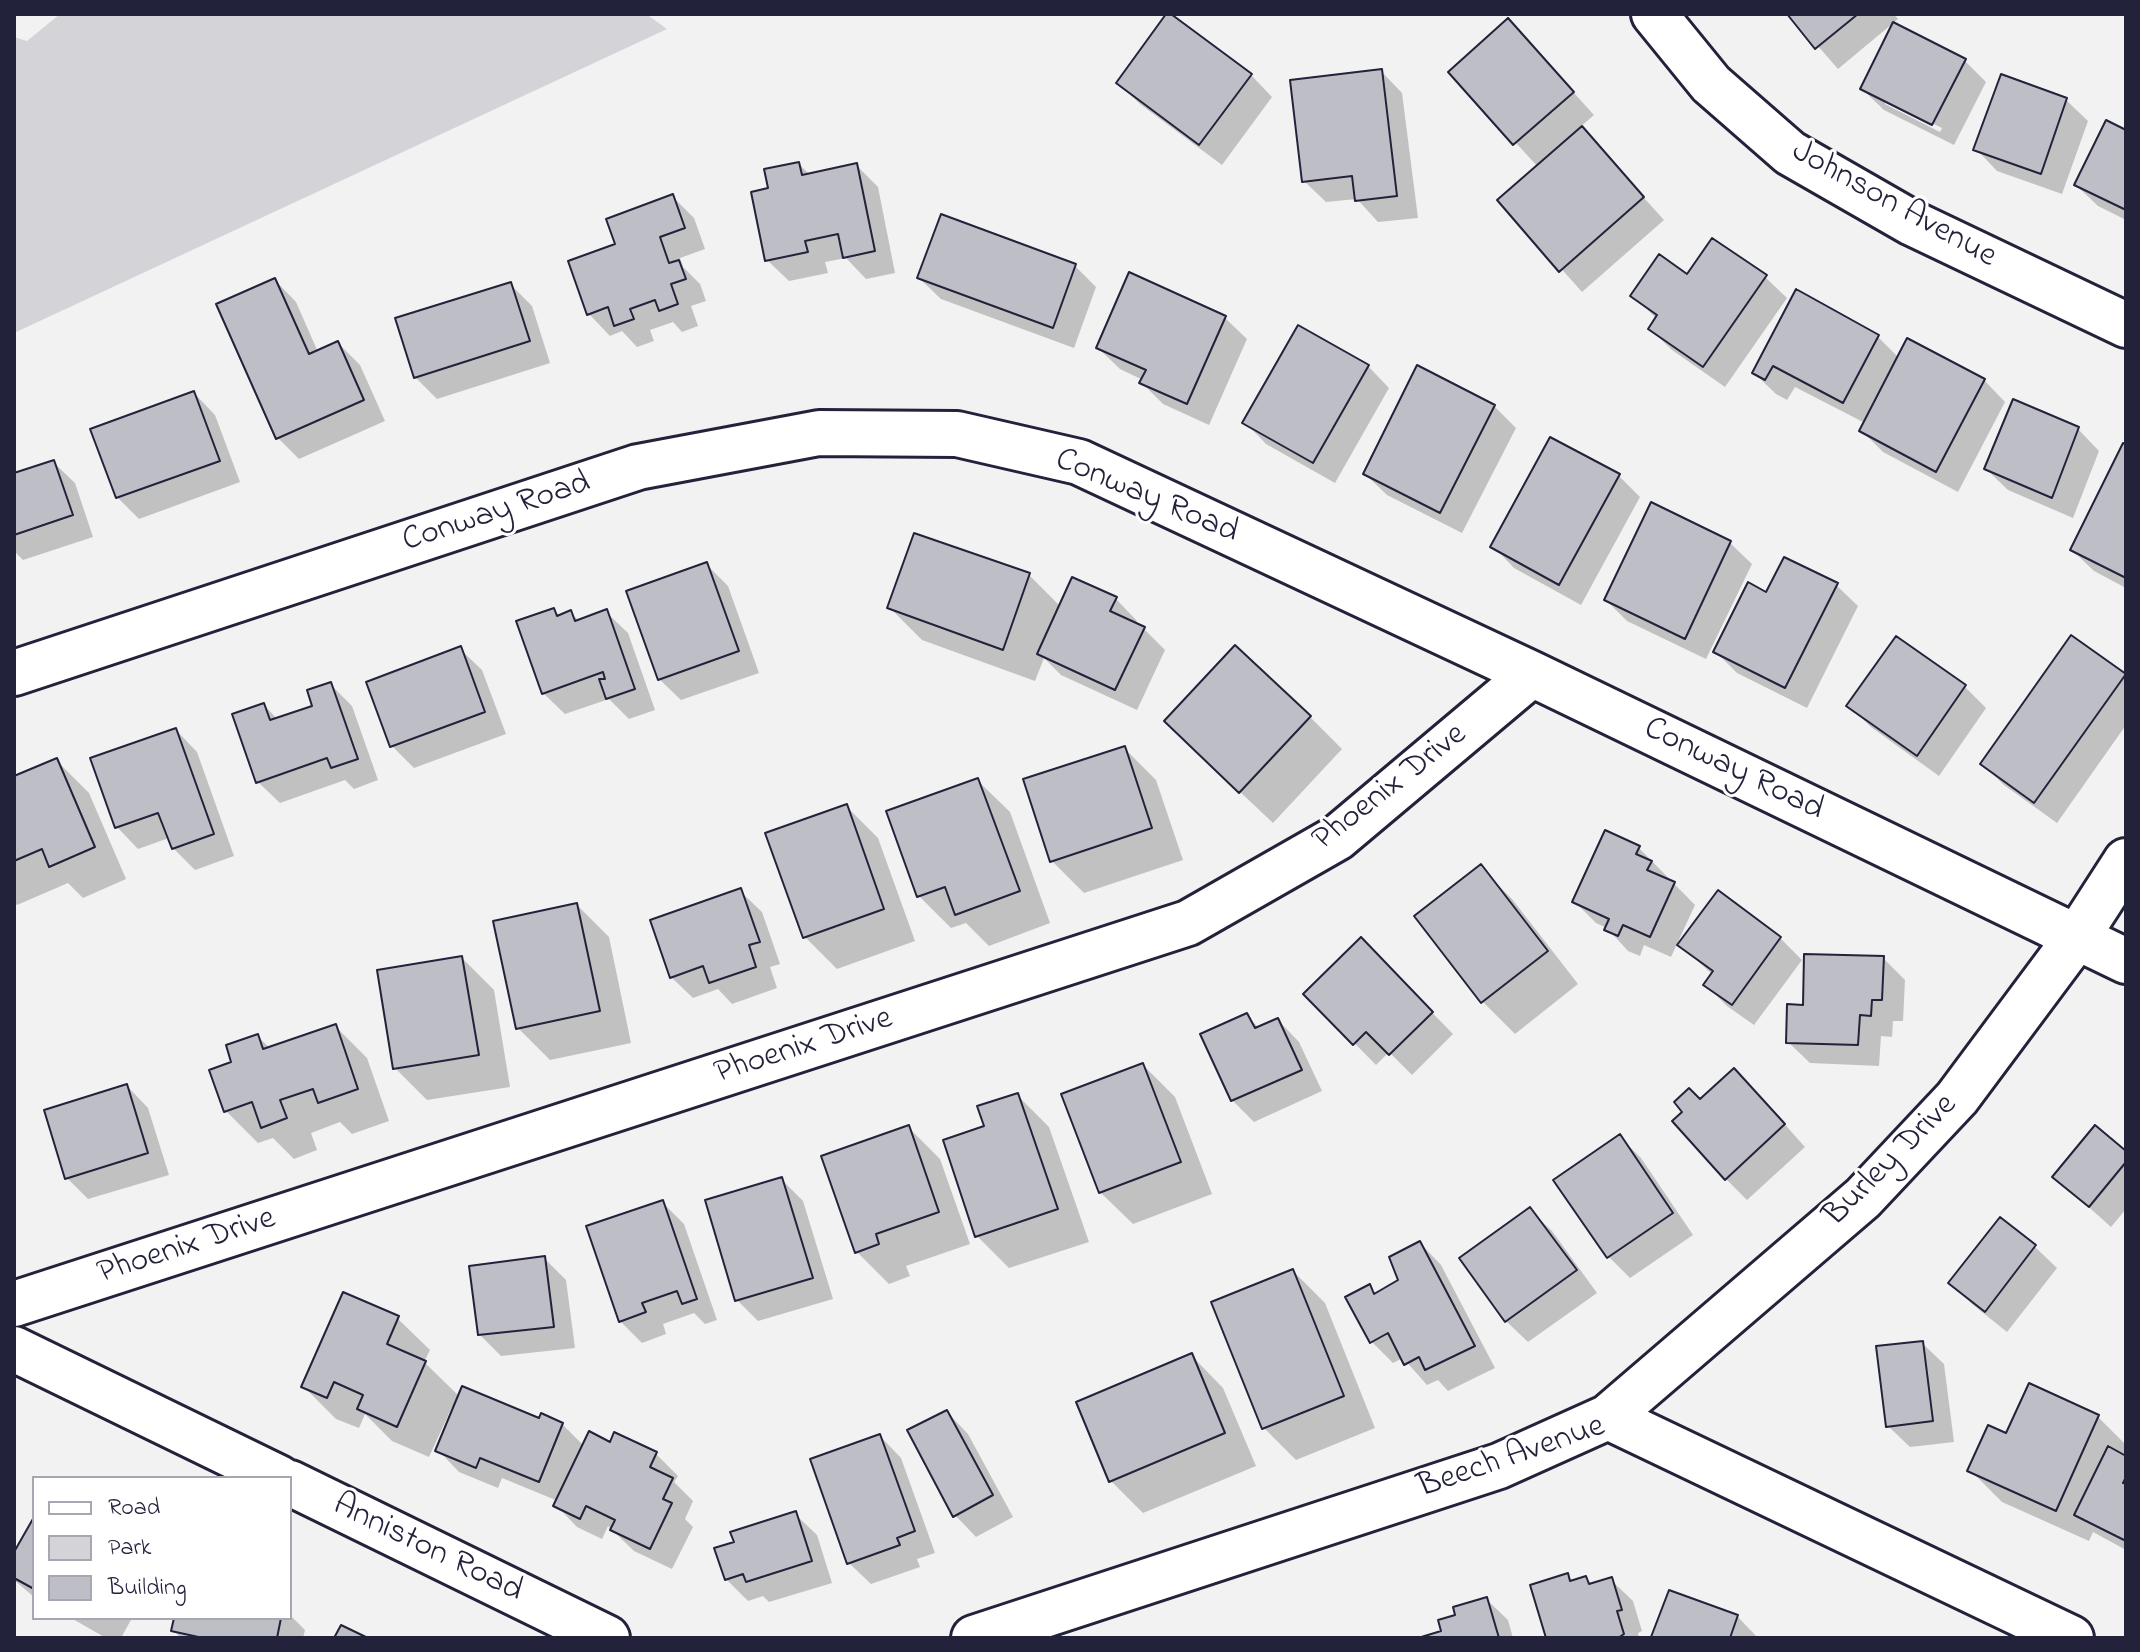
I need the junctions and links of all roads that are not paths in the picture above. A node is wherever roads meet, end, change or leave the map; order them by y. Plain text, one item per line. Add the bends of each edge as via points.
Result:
1 (1654, 14) edge
2 (2126, 325) edge
3 (14, 673) edge
4 (1532, 674) junction
5 (2126, 861) edge
6 (2077, 937) junction
7 (2126, 961) edge
8 (14, 1304) edge
9 (14, 1349) edge
10 (1608, 1417) junction
11 (275, 1476) edge
12 (292, 1484) edge
13 (607, 1638) edge
14 (974, 1638) edge
15 (2071, 1638) edge

1 - 2 street, Johnson Avenue via 1711,84 1790,153 1912,223
3 - 4 street, Conway Road via 638,467 835,433 957,434 1079,462
4 - 6 street, Conway Road
4 - 8 street, Phoenix Drive via 1337,838 1188,923
5 - 6 street, Burley Drive
6 - 7 street, Conway Road
6 - 10 street, Burley Drive via 1957,1098 1863,1198
9 - 11 street
10 - 14 street, Beech Avenue via 1499,1466
10 - 15 street, Beech Avenue
12 - 13 street, Anniston Road

